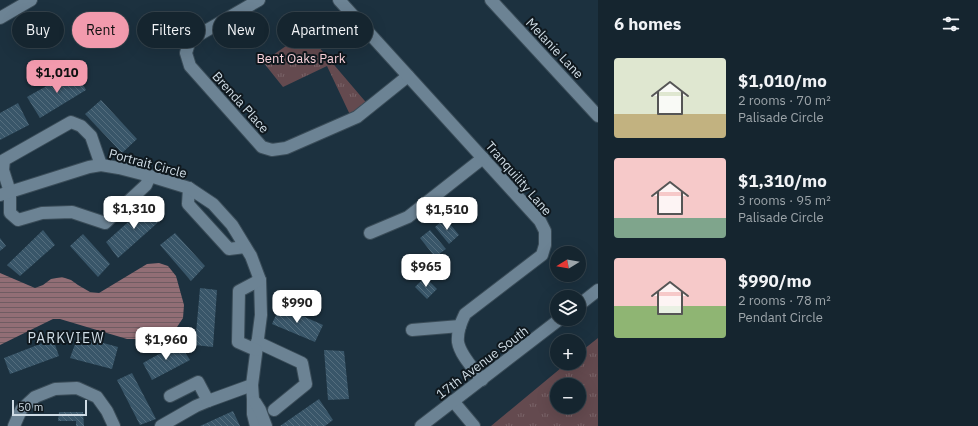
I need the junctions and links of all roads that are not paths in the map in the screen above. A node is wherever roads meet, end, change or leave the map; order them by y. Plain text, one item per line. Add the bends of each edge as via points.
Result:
1 (31, 0) edge
2 (259, 0) edge
3 (339, 0) edge
4 (491, 0) edge
5 (0, 18) edge
6 (408, 76) junction
7 (598, 116) edge
8 (483, 158) junction
9 (101, 165) junction
10 (150, 176) junction
11 (189, 188) junction
12 (5, 194) edge
13 (370, 233) dead end
14 (245, 247) junction
15 (260, 280) junction
16 (598, 290) edge
17 (586, 299) edge
18 (460, 326) junction
19 (551, 326) edge
20 (412, 330) dead end
21 (257, 346) junction
22 (482, 380) junction
23 (252, 386) junction
24 (170, 396) dead end
25 (253, 399) junction
26 (208, 401) junction
27 (453, 401) junction
28 (274, 410) dead end
29 (14, 426) edge
30 (114, 426) edge
31 (161, 426) edge
32 (256, 426) edge
33 (266, 426) edge
34 (420, 426) edge
35 (474, 426) edge

1 - 5 street
2 - 6 street, Brenda Place via 190,40 180,53 262,147 272,150 286,148 357,117
3 - 6 street, Tranquility Lane
4 - 7 street, Melanie Lane
6 - 8 street, Tranquility Lane
8 - 13 street via 408,217
8 - 18 street, Tranquility Lane via 540,221 546,231 545,245 542,255 465,314
9 - 10 street, Portrait Circle
9 - 12 street, Portrait Circle
9 - 12 street via 91,136 81,126 70,122 4,160
10 - 11 street, Portrait Circle
10 - 12 street via 146,185 105,223 72,212 42,213 18,220 10,213
11 - 14 street, Portrait Circle via 213,204 232,225
11 - 14 street via 188,204 229,249
14 - 15 street, Portrait Circle
15 - 21 street, Portrait Circle via 261,315
15 - 21 street via 239,291 238,342
16 - 17 street
18 - 20 street
18 - 22 street via 458,341 464,357
19 - 22 street, 17th Avenue South
21 - 23 street, Portrait Circle
21 - 28 street via 302,363 306,384
22 - 27 street, 17th Avenue South
23 - 25 street, Portrait Circle
23 - 26 street
24 - 26 street via 198,382
25 - 32 street, Portrait Circle
25 - 33 street, Portrait Circle
26 - 31 street
27 - 34 street, 17th Avenue South
27 - 35 street
29 - 30 street via 21,410 35,397 55,389 77,388 97,397

